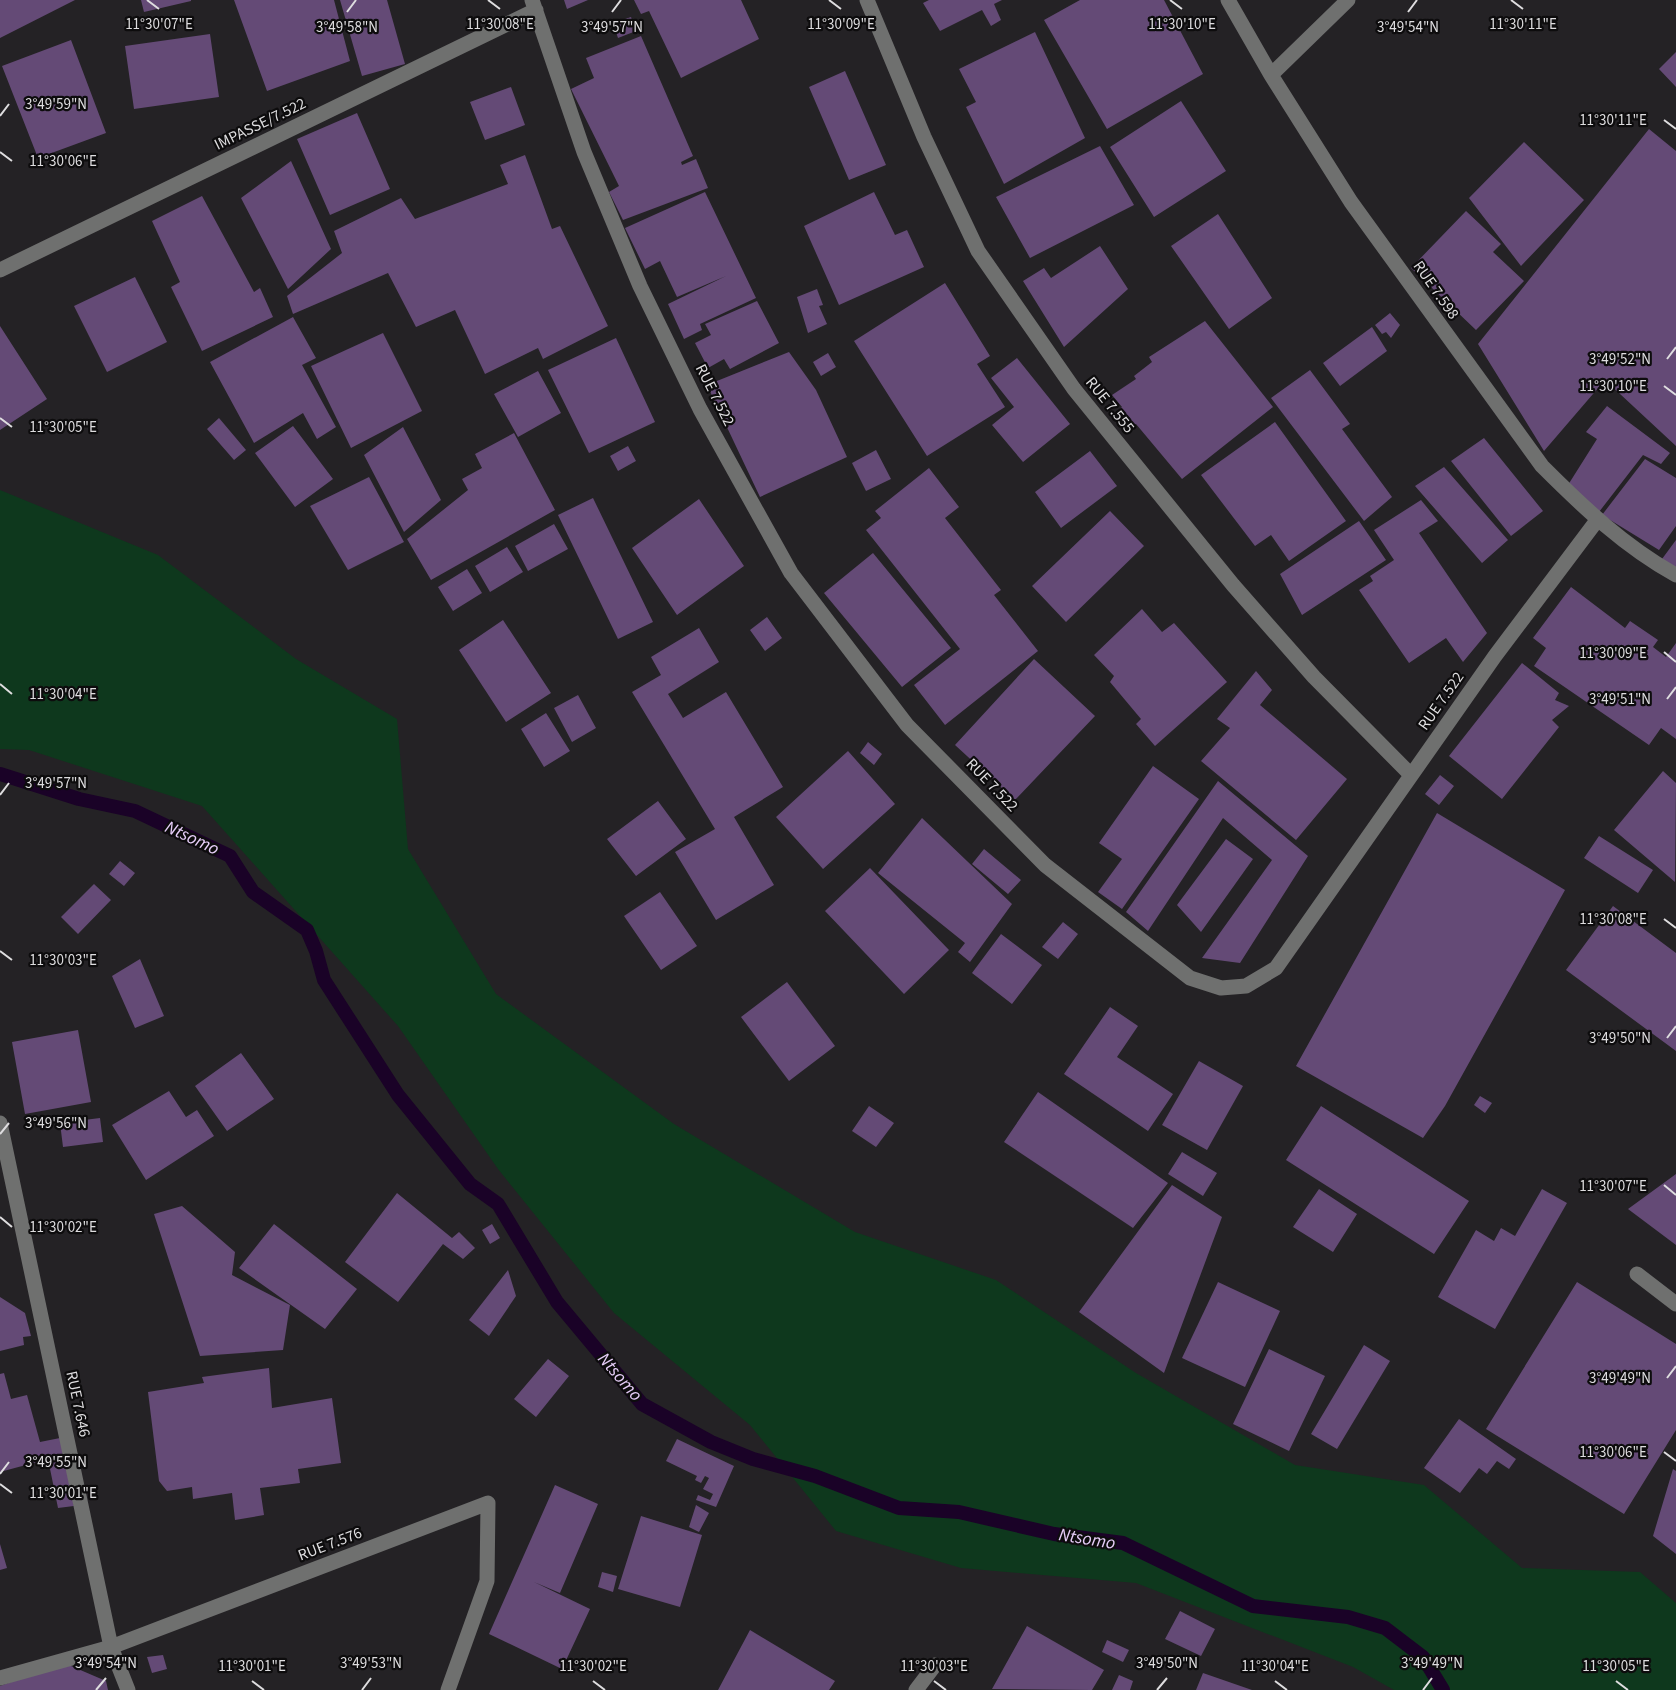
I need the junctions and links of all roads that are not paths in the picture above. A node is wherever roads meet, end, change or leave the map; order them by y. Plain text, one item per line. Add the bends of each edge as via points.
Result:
1 (867, 0) edge
2 (1228, 0) edge
3 (1348, 0) edge
4 (534, 5) edge
5 (1271, 75) junction
6 (0, 270) edge
7 (1598, 519) junction
8 (1676, 575) edge
9 (1411, 775) junction
10 (0, 1123) edge
11 (1637, 1274) dead end
12 (1676, 1304) edge
13 (111, 1647) junction
14 (935, 1665) dead end
15 (0, 1678) edge
16 (128, 1690) edge
17 (448, 1690) edge
18 (916, 1690) edge

1 - 9 street, RUE 7.555 via 924,137 978,251 1053,359 1233,585 1314,677
2 - 5 street, RUE 7.598
3 - 5 street
4 - 6 street, IMPASSE/7.522
4 - 9 street, RUE 7.522 via 584,152 640,286 700,409 791,573 907,725 1045,865 1190,978 1221,988 1246,986 1276,968
5 - 7 street, RUE 7.598 via 1351,202 1494,403 1542,466
7 - 8 street, RUE 7.598 via 1627,544
7 - 9 street, RUE 7.522
10 - 13 street, RUE 7.646
11 - 12 street
13 - 15 street, RUE 7.576
13 - 16 street, RUE 7.646
13 - 17 street, RUE 7.576 via 488,1503 487,1581
14 - 18 street

